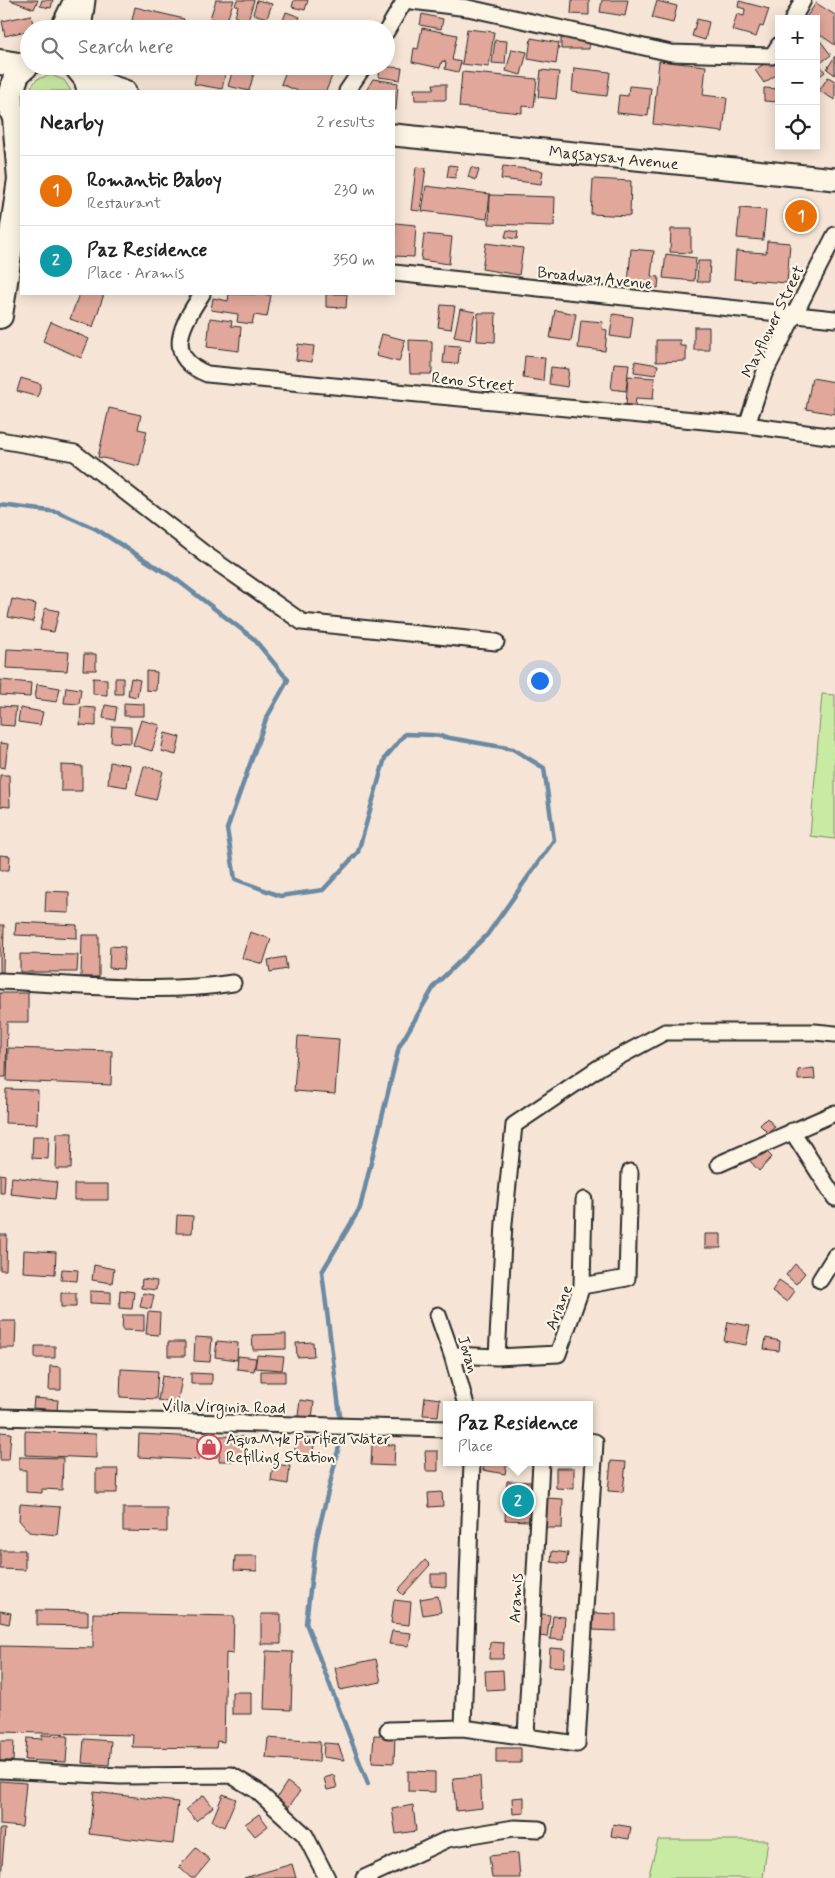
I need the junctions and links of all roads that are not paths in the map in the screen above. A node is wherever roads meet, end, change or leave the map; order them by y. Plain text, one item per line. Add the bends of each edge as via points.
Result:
1 (75, 0) edge
2 (84, 0) edge
3 (404, 0) edge
4 (803, 0) edge
5 (795, 15) edge
6 (65, 20) edge
7 (81, 20) edge
8 (393, 20) edge
9 (775, 51) edge
10 (0, 62) edge
11 (20, 63) edge
12 (20, 73) edge
13 (84, 75) edge
14 (358, 75) edge
15 (122, 90) edge
16 (349, 90) edge
17 (12, 111) edge
18 (395, 135) edge
19 (835, 179) edge
20 (835, 236) edge
21 (20, 256) edge
22 (395, 274) edge
23 (201, 295) edge
24 (793, 315) junction
25 (0, 317) edge
26 (835, 319) edge
27 (747, 425) junction
28 (835, 437) edge
29 (0, 440) edge
30 (496, 642) dead end
31 (0, 981) edge
32 (233, 983) dead end
33 (835, 1034) edge
34 (835, 1113) edge
35 (792, 1131) junction
36 (719, 1164) dead end
37 (630, 1172) dead end
38 (835, 1198) edge
39 (584, 1200) dead end
40 (835, 1256) edge
41 (820, 1280) dead end
42 (582, 1286) junction
43 (438, 1315) dead end
44 (452, 1354) junction
45 (497, 1357) junction
46 (465, 1401) edge
47 (0, 1417) edge
48 (443, 1429) edge
49 (593, 1442) edge
50 (472, 1466) edge
51 (541, 1466) edge
52 (463, 1728) junction
53 (388, 1730) dead end
54 (526, 1735) junction
55 (0, 1770) edge
56 (539, 1829) dead end
57 (327, 1878) edge
58 (364, 1878) edge

1 - 6 main road
2 - 7 main road
3 - 8 street
3 - 9 street via 468,8 671,53 772,56
4 - 5 street
10 - 11 main road
12 - 17 main road via 12,84
13 - 15 main road
14 - 16 street
17 - 25 main road via 20,179
18 - 19 main road, Magsaysay Avenue
20 - 24 street, Mayflower Street
21 - 25 main road
22 - 24 street, Broadway Avenue
23 - 27 street, Reno Street via 184,321 180,333 181,350 191,368 207,374
24 - 26 street, Broadway Avenue
24 - 27 street, Mayflower Street via 764,374
27 - 28 street, Reno Street
29 - 30 street via 75,453 205,554 302,622
31 - 32 street via 160,989 195,989
33 - 45 street via 666,1032 600,1067 514,1126 504,1222
34 - 35 street
35 - 36 street
35 - 38 street
37 - 42 street, Ariane via 627,1278
39 - 42 street
40 - 41 street
42 - 45 street, Ariane via 558,1354
43 - 44 street, Jovan
44 - 45 street, Ariane
44 - 46 street, Jovan
47 - 48 street, Villa Virginia Road
49 - 54 street via 577,1744
50 - 52 street
51 - 54 street, Aramis
52 - 53 street
52 - 54 street
55 - 57 street via 120,1776 231,1775 256,1790 305,1835
56 - 58 street via 514,1828 448,1839

